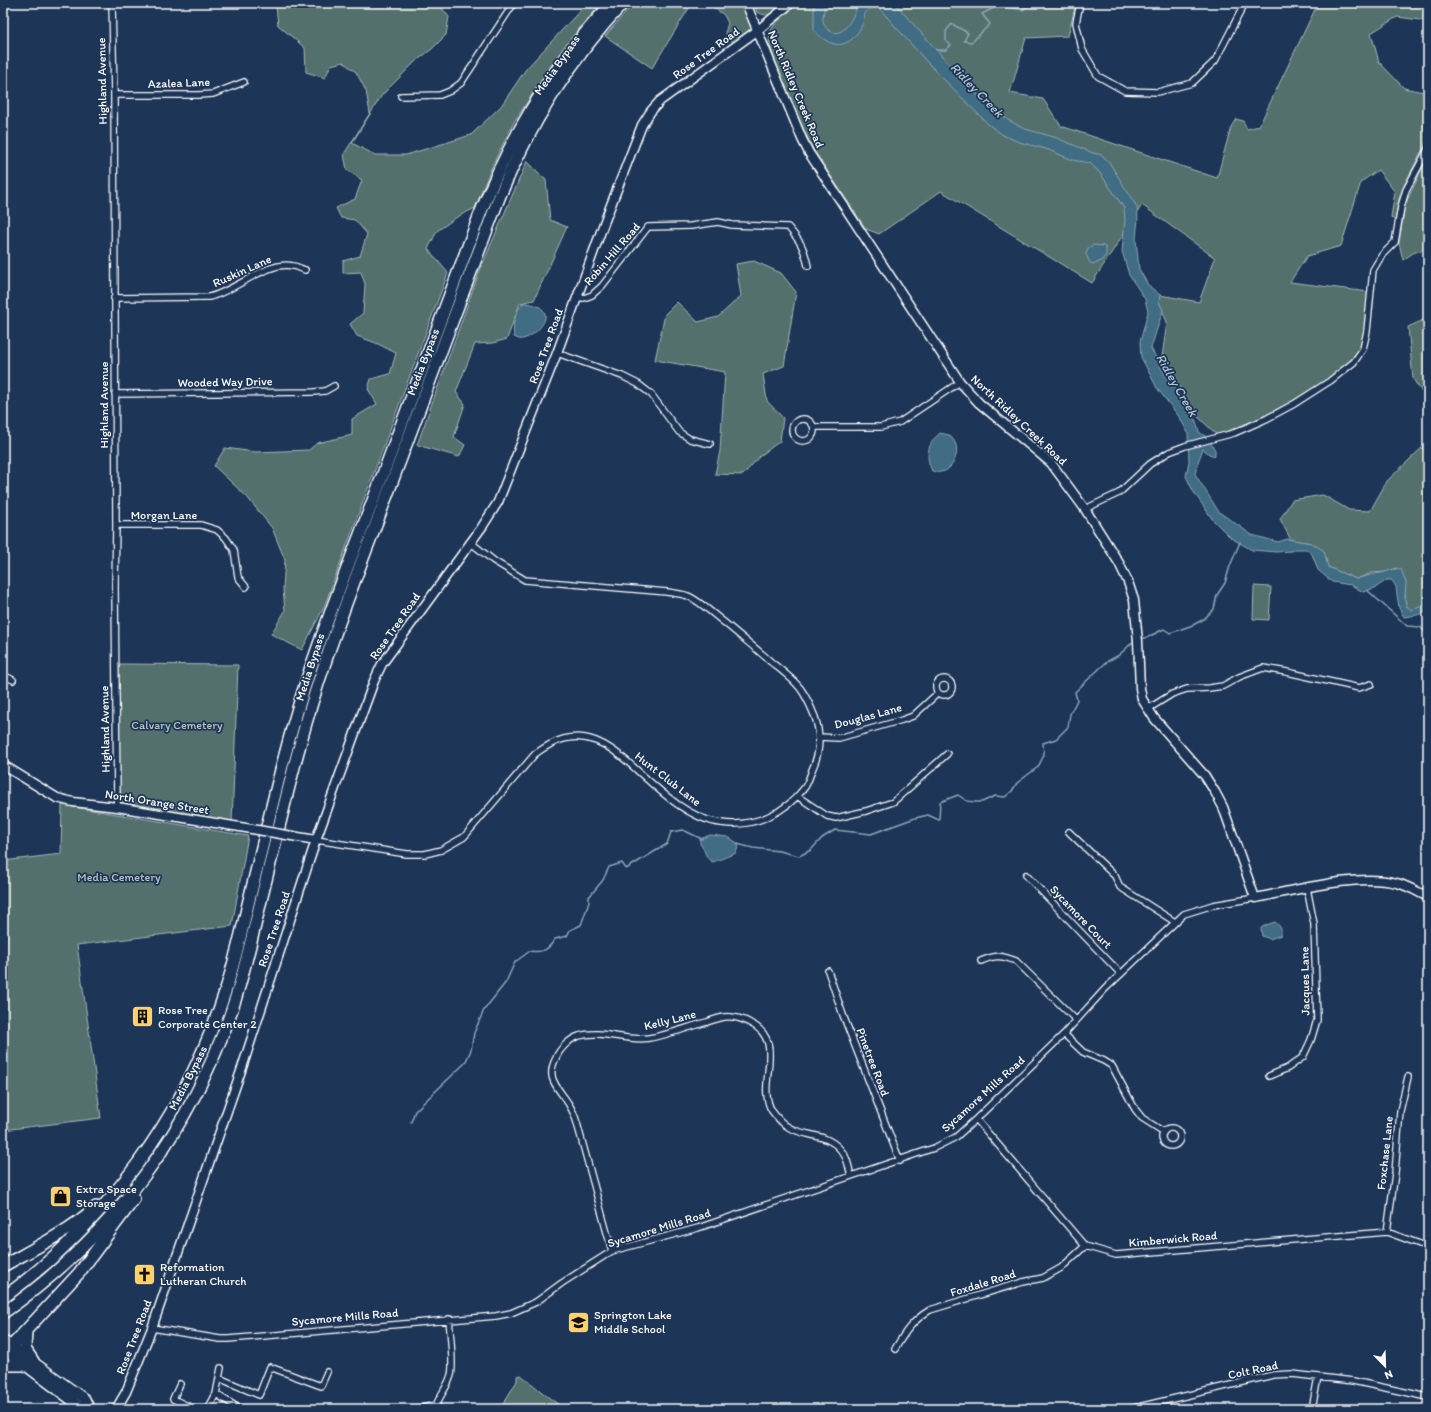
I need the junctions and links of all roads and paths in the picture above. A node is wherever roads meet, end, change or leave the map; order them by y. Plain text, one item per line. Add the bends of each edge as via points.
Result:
1 (112, 3) edge
2 (514, 3) edge
3 (612, 3) edge
4 (623, 3) edge
5 (746, 3) edge
6 (791, 3) edge
7 (1080, 3) edge
8 (1245, 3) edge
9 (758, 30) junction
10 (244, 82) dead end
11 (114, 95) junction
12 (400, 96) dead end
13 (1428, 149) edge
14 (808, 266) dead end
15 (305, 270) dead end
16 (576, 297) junction
17 (114, 298) junction
18 (557, 353) junction
19 (960, 382) junction
20 (334, 386) dead end
21 (115, 394) junction
22 (814, 427) junction
23 (710, 444) dead end
24 (1086, 509) junction
25 (116, 526) junction
26 (470, 542) junction
27 (246, 588) dead end
28 (3, 675) edge
29 (13, 680) dead end
30 (1371, 684) dead end
31 (938, 693) dead end
32 (1148, 709) junction
33 (819, 736) junction
34 (947, 754) dead end
35 (3, 765) edge
36 (797, 796) junction
37 (117, 807) junction
38 (1069, 832) dead end
39 (316, 840) junction
40 (1026, 875) dead end
41 (1307, 888) junction
42 (1428, 897) edge
43 (1255, 898) junction
44 (1175, 922) junction
45 (981, 961) dead end
46 (828, 971) dead end
47 (1121, 974) junction
48 (1076, 1020) junction
49 (1064, 1034) junction
50 (1269, 1076) dead end
51 (1408, 1077) dead end
52 (976, 1119) junction
53 (1164, 1132) dead end
54 (171, 1137) junction
55 (900, 1161) junction
56 (137, 1166) junction
57 (851, 1176) junction
58 (1387, 1232) junction
59 (1085, 1246) junction
60 (1428, 1247) edge
61 (612, 1251) junction
62 (3, 1266) edge
63 (3, 1298) edge
64 (3, 1313) edge
65 (449, 1319) junction
66 (152, 1328) junction
67 (26, 1331) junction
68 (5, 1348) edge
69 (896, 1349) dead end
70 (28, 1363) junction
71 (3, 1365) edge
72 (221, 1368) dead end
73 (327, 1372) dead end
74 (1318, 1377) junction
75 (219, 1378) junction
76 (180, 1384) dead end
77 (216, 1394) junction
78 (1428, 1396) edge
79 (435, 1407) edge
80 (89, 1408) edge
81 (116, 1409) edge
82 (194, 1409) edge
83 (208, 1409) edge
84 (240, 1409) edge
85 (420, 1409) edge
86 (1130, 1409) edge
87 (1312, 1409) edge

1 - 11 street, Highland Avenue
2 - 12 street via 461,83 440,95
3 - 56 highway, Media Bypass via 577,43 538,96 506,154 486,201 315,655 286,750 236,953 217,1016 182,1093 161,1131
4 - 54 highway, Media Bypass via 584,48 555,90 526,140 499,198 324,665 298,753 248,956 233,1006 212,1060
5 - 9 street, North Ridley Creek Road
6 - 9 street, Rose Tree Road
7 - 8 street via 1076,23 1082,48 1098,76 1125,91 1158,92 1192,83 1215,62
9 - 16 street, Rose Tree Road via 673,91 651,111 642,126
9 - 19 street, North Ridley Creek Road via 809,153
10 - 11 street, Azalea Lane via 213,94
11 - 17 street, Highland Avenue
13 - 24 street via 1406,190 1395,242 1382,255 1373,270 1367,331 1363,349 1354,362 1330,381 1271,416 1234,433 1169,452 1150,464 1119,493
14 - 16 street, Robin Hill Road via 804,249 788,227 718,222 691,226 648,227 602,286 592,295
15 - 17 street, Ruskin Lane via 293,265 282,265 268,269 220,295 209,297
16 - 18 street, Rose Tree Road
17 - 21 street, Highland Avenue
18 - 23 street via 638,384 651,394 679,432 690,439
18 - 26 street, Rose Tree Road via 498,502
19 - 22 street via 900,422 881,427
19 - 24 street, North Ridley Creek Road via 980,403 1051,463
20 - 21 street, Wooded Way Drive via 325,391 314,392
21 - 25 street, Highland Avenue
22 - 22 street via 810,420 801,418 794,423 792,432 796,438 805,441 814,433
24 - 32 street, North Ridley Creek Road via 1119,563 1134,600 1140,688 1142,699
25 - 27 street, Morgan Lane via 201,525 217,530 234,550 238,577
25 - 37 street, Highland Avenue via 114,587
26 - 33 street, Hunt Club Lane via 525,580 689,596 800,688 810,702
26 - 39 street, Rose Tree Road via 382,664
28 - 29 street
30 - 32 street via 1359,688 1263,668 1223,686 1186,688
31 - 33 street, Douglas Lane via 913,716 902,720 839,738
32 - 43 street, North Ridley Creek Road via 1205,776 1215,792 1223,807
33 - 36 street, Hunt Club Lane via 814,767 806,785
34 - 36 street via 893,802 866,811 836,818 827,816
35 - 37 street, North Orange Street via 57,798
36 - 39 street, Hunt Club Lane via 781,811 761,819 721,824 685,809 612,749 583,737 565,738 548,744 535,754 464,837 441,850 425,854 407,854
37 - 39 street, North Orange Street, bridge
38 - 44 street via 1115,876 1120,887
39 - 66 street, Rose Tree Road via 242,1068
40 - 47 street, Sycamore Court
41 - 42 street via 1355,880 1376,881 1398,883
41 - 43 street
41 - 50 street, Jacques Lane via 1314,924 1316,1020 1303,1057 1288,1068
43 - 44 street, Sycamore Mills Road via 1194,910
44 - 47 street, Sycamore Mills Road
45 - 48 street via 1004,956 1016,961
46 - 55 street, Pinetree Road
47 - 48 street, Sycamore Mills Road
48 - 49 street, Sycamore Mills Road
49 - 52 street, Sycamore Mills Road
49 - 53 street via 1083,1052 1112,1066 1142,1118
51 - 58 street, Foxchase Lane via 1400,1111
52 - 55 street, Sycamore Mills Road via 956,1137
52 - 59 street
54 - 64 highway, Media Bypass via 133,1190 90,1239 42,1283
54 - 67 highway via 134,1200 90,1260
55 - 57 street, Sycamore Mills Road
56 - 62 highway via 78,1222
56 - 63 highway, Media Bypass via 82,1231 35,1274
57 - 61 street, Sycamore Mills Road via 698,1228
57 - 61 street, Kelly Lane via 845,1156 833,1143 822,1137 790,1128 779,1120 771,1109 767,1097 770,1058 768,1045 762,1033 752,1024 739,1018 725,1017 647,1038 591,1034 578,1036 569,1041 555,1058 553,1082 568,1103 577,1122
58 - 59 street, Kimberwick Road via 1116,1255
58 - 60 street, Kimberwick Road
59 - 69 street, Foxdale Road via 1062,1268 1043,1278 930,1310 917,1318 904,1333
61 - 65 street, Sycamore Mills Road via 536,1302 496,1316
65 - 66 street, Sycamore Mills Road via 220,1339
65 - 79 street via 452,1374
66 - 81 street, Rose Tree Road via 126,1392
67 - 68 highway
67 - 70 highway via 25,1349
68 - 70 main road
70 - 71 highway
70 - 80 main road via 79,1406
72 - 75 street
73 - 75 street via 321,1386 270,1367 259,1395
74 - 78 street, Colt Road via 1353,1381
74 - 86 street, Colt Road via 1273,1375
74 - 87 street
75 - 77 street
76 - 82 street via 173,1399
77 - 83 street
77 - 84 street
79 - 85 street

